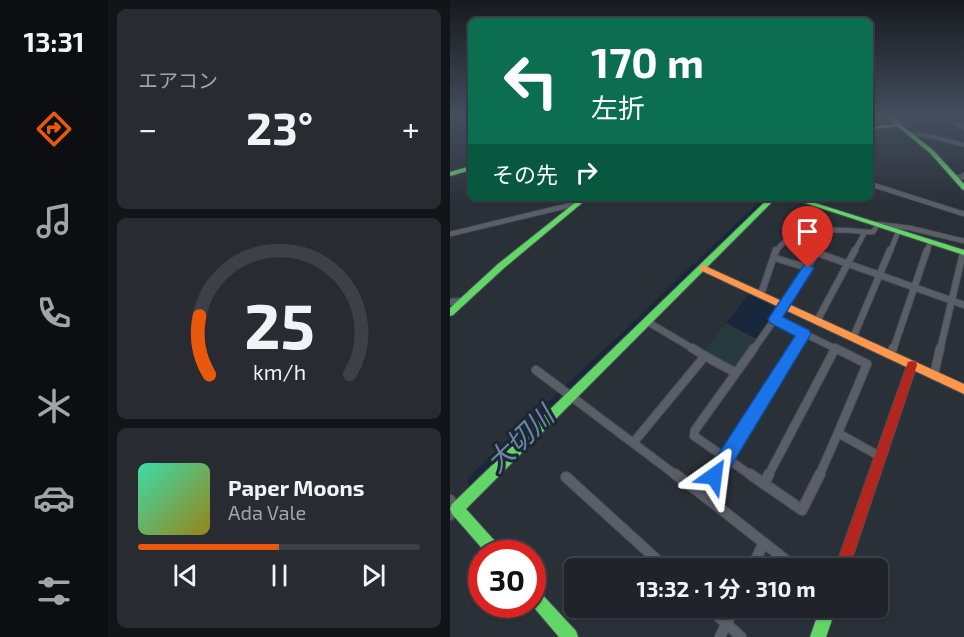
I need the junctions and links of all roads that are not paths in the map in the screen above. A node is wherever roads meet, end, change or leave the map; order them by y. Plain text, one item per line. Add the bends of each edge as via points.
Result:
1 (925, 146) edge
2 (468, 167) edge
3 (450, 170) edge
4 (960, 176) edge
5 (873, 185) edge
6 (964, 188) edge
7 (578, 201) edge
8 (581, 201) edge
9 (770, 201) edge
10 (802, 201) edge
11 (964, 214) edge
12 (875, 225) junction
13 (830, 231) junction
14 (865, 232) junction
15 (898, 232) junction
16 (450, 234) edge
17 (964, 241) edge
18 (785, 242) junction
19 (930, 242) junction
20 (817, 253) junction
21 (963, 253) edge
22 (775, 258) junction
23 (848, 264) junction
24 (703, 268) junction
25 (808, 268) junction
26 (880, 275) junction
27 (914, 287) junction
28 (761, 294) junction
29 (463, 301) junction
30 (952, 301) junction
31 (450, 302) edge
32 (964, 305) edge
33 (784, 306) junction
34 (450, 313) edge
35 (775, 319) junction
36 (817, 321) junction
37 (648, 322) junction
38 (804, 334) junction
39 (854, 338) junction
40 (835, 349) junction
41 (891, 355) junction
42 (705, 356) junction
43 (912, 365) junction
44 (536, 370) dead end
45 (736, 373) junction
46 (934, 375) junction
47 (964, 389) edge
48 (571, 398) junction
49 (838, 433) junction
50 (633, 443) junction
51 (880, 457) junction
52 (726, 458) junction
53 (566, 477) dead end
54 (764, 484) junction
55 (703, 495) junction
56 (450, 500) edge
57 (453, 512) edge
58 (482, 540) edge
59 (763, 544) junction
60 (655, 558) edge
61 (757, 558) edge
62 (782, 558) edge
63 (845, 558) edge
64 (546, 610) edge
65 (720, 618) edge
66 (729, 618) edge
67 (825, 618) edge
68 (726, 624) junction
69 (570, 637) edge
70 (720, 637) edge
71 (741, 637) edge
72 (818, 637) edge

1 - 4 main road
2 - 3 main road
4 - 6 main road
5 - 11 street
7 - 16 street
8 - 29 main road
9 - 24 main road
10 - 12 main road
12 - 14 street via 873,232
12 - 15 main road
12 - 17 street via 910,228
13 - 14 street
13 - 18 street via 793,236
13 - 20 street
14 - 23 street
15 - 19 main road
15 - 26 street
18 - 20 street
18 - 22 street
19 - 21 main road
19 - 27 street
20 - 23 street
20 - 25 street
21 - 30 street
22 - 25 street
22 - 28 street
23 - 26 street
23 - 36 street
24 - 28 main road
24 - 37 main road
25 - 33 street
26 - 27 street
26 - 39 street
27 - 30 street
27 - 41 street
28 - 33 main road
29 - 31 street
29 - 34 main road
30 - 32 street
30 - 46 street
33 - 35 street
33 - 36 main road
35 - 38 street
35 - 45 street
36 - 39 main road
37 - 42 street
37 - 48 main road
38 - 40 street
38 - 52 street
39 - 41 main road
40 - 49 street via 867,364
40 - 54 street
41 - 43 main road
42 - 45 street
42 - 50 street
43 - 46 main road
43 - 51 main road
44 - 48 street
45 - 52 street via 694,436
46 - 47 main road
48 - 50 street
48 - 57 main road
49 - 51 street
49 - 54 street via 806,508 802,510
50 - 55 street
51 - 63 main road
52 - 54 street
52 - 55 street
53 - 60 street
55 - 59 street
56 - 57 street
57 - 58 main road
59 - 61 street
59 - 62 street
64 - 69 main road
65 - 68 street
66 - 68 street
67 - 72 main road
68 - 70 street
68 - 71 street

